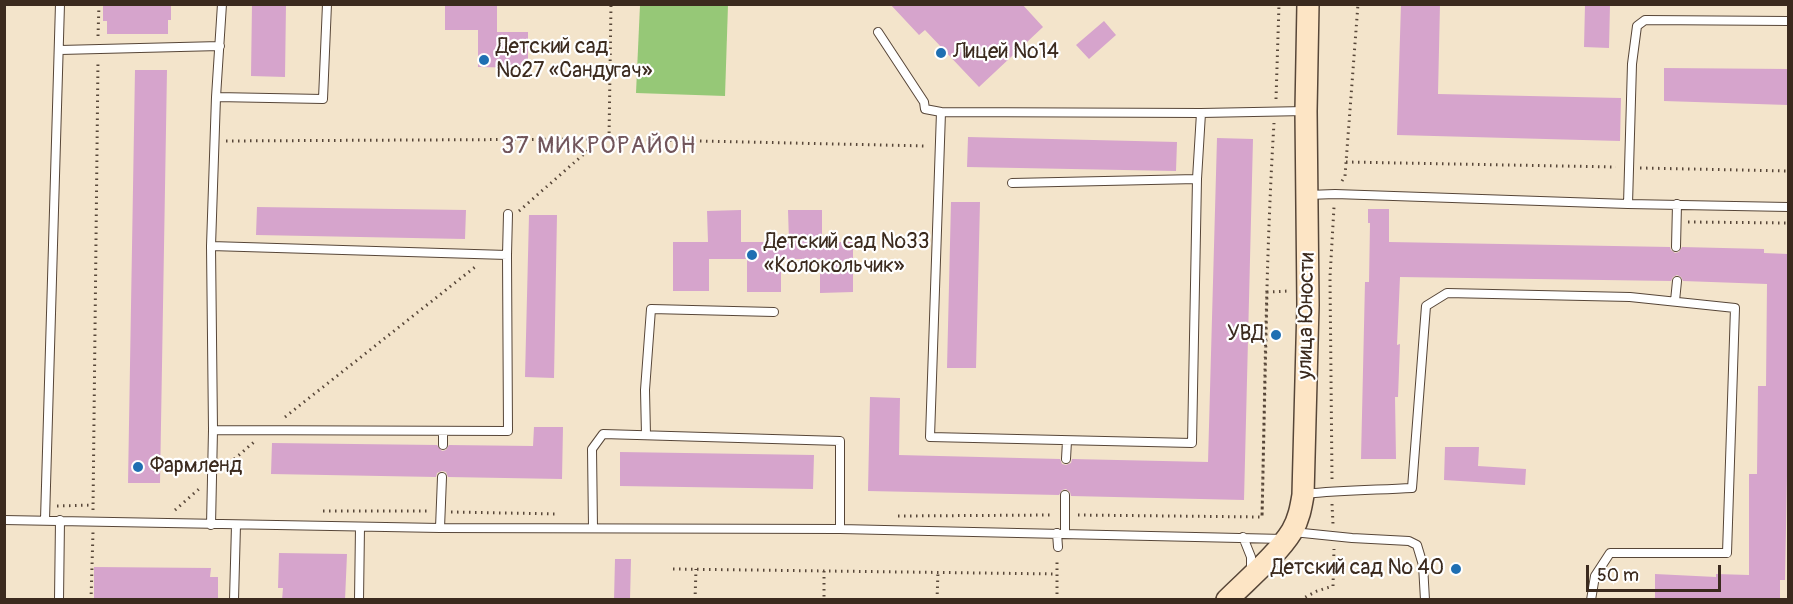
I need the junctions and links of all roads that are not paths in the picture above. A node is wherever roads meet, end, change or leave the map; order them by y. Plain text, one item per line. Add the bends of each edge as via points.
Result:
1 (60, 4) edge
2 (222, 4) edge
3 (327, 4) edge
4 (1308, 4) edge
5 (1788, 21) edge
6 (878, 32) dead end
7 (220, 46) junction
8 (60, 50) junction
9 (216, 97) junction
10 (1306, 111) junction
11 (941, 112) junction
12 (1201, 113) junction
13 (1197, 179) junction
14 (1012, 183) dead end
15 (1308, 195) junction
16 (1628, 204) junction
17 (1677, 204) junction
18 (1788, 207) edge
19 (508, 214) dead end
20 (211, 246) junction
21 (1676, 247) dead end
22 (507, 255) junction
23 (1677, 281) dead end
24 (1675, 301) junction
25 (774, 312) dead end
26 (213, 430) junction
27 (443, 431) junction
28 (646, 435) junction
29 (1067, 441) junction
30 (443, 445) dead end
31 (1066, 459) dead end
32 (442, 477) dead end
33 (1065, 495) dead end
34 (1303, 495) junction
35 (4, 520) edge
36 (45, 520) junction
37 (60, 520) junction
38 (211, 525) junction
39 (236, 525) junction
40 (360, 527) junction
41 (440, 528) junction
42 (593, 528) junction
43 (840, 529) junction
44 (1061, 533) junction
45 (1289, 535) junction
46 (1243, 537) junction
47 (1058, 547) road end
48 (1251, 576) junction
49 (59, 600) edge
50 (234, 600) edge
51 (359, 600) edge
52 (1227, 600) edge
53 (1425, 600) edge
54 (1591, 600) edge

1 - 8 lane
2 - 7 lane
3 - 9 lane via 323,99
4 - 10 street, улица Юности
5 - 16 lane via 1645,20 1637,26 1632,64
6 - 11 lane via 925,109
7 - 8 lane
7 - 9 lane
8 - 36 lane
9 - 20 lane
10 - 12 lane
10 - 15 street, улица Юности
11 - 12 lane
11 - 29 lane via 930,437
12 - 13 lane
13 - 14 lane
13 - 29 lane via 1192,443
15 - 16 lane
15 - 34 street, улица Юности
16 - 17 lane
17 - 18 lane
17 - 21 lane
19 - 22 lane
20 - 22 lane
20 - 26 lane
22 - 27 lane via 508,431
23 - 24 lane
24 - 34 lane via 1447,293 1426,306 1412,488
24 - 54 lane via 1735,308 1727,553 1610,553 1595,576
25 - 28 lane via 651,309
26 - 27 lane
26 - 38 lane
27 - 30 lane
28 - 42 lane via 603,434 592,449
28 - 43 lane via 840,441
29 - 31 lane
32 - 41 lane
33 - 44 lane
34 - 45 street, улица Юности
35 - 36 lane
36 - 37 lane
37 - 38 lane
37 - 49 lane
38 - 39 lane
39 - 40 lane
39 - 50 lane
40 - 41 lane
40 - 51 lane
41 - 42 lane
42 - 43 lane
43 - 44 lane
44 - 46 lane
44 - 47 lane
45 - 46 lane
45 - 48 street, улица Юности
45 - 53 lane via 1409,541 1417,545 1423,565
46 - 48 lane via 1251,557
48 - 52 street, улица Юности

